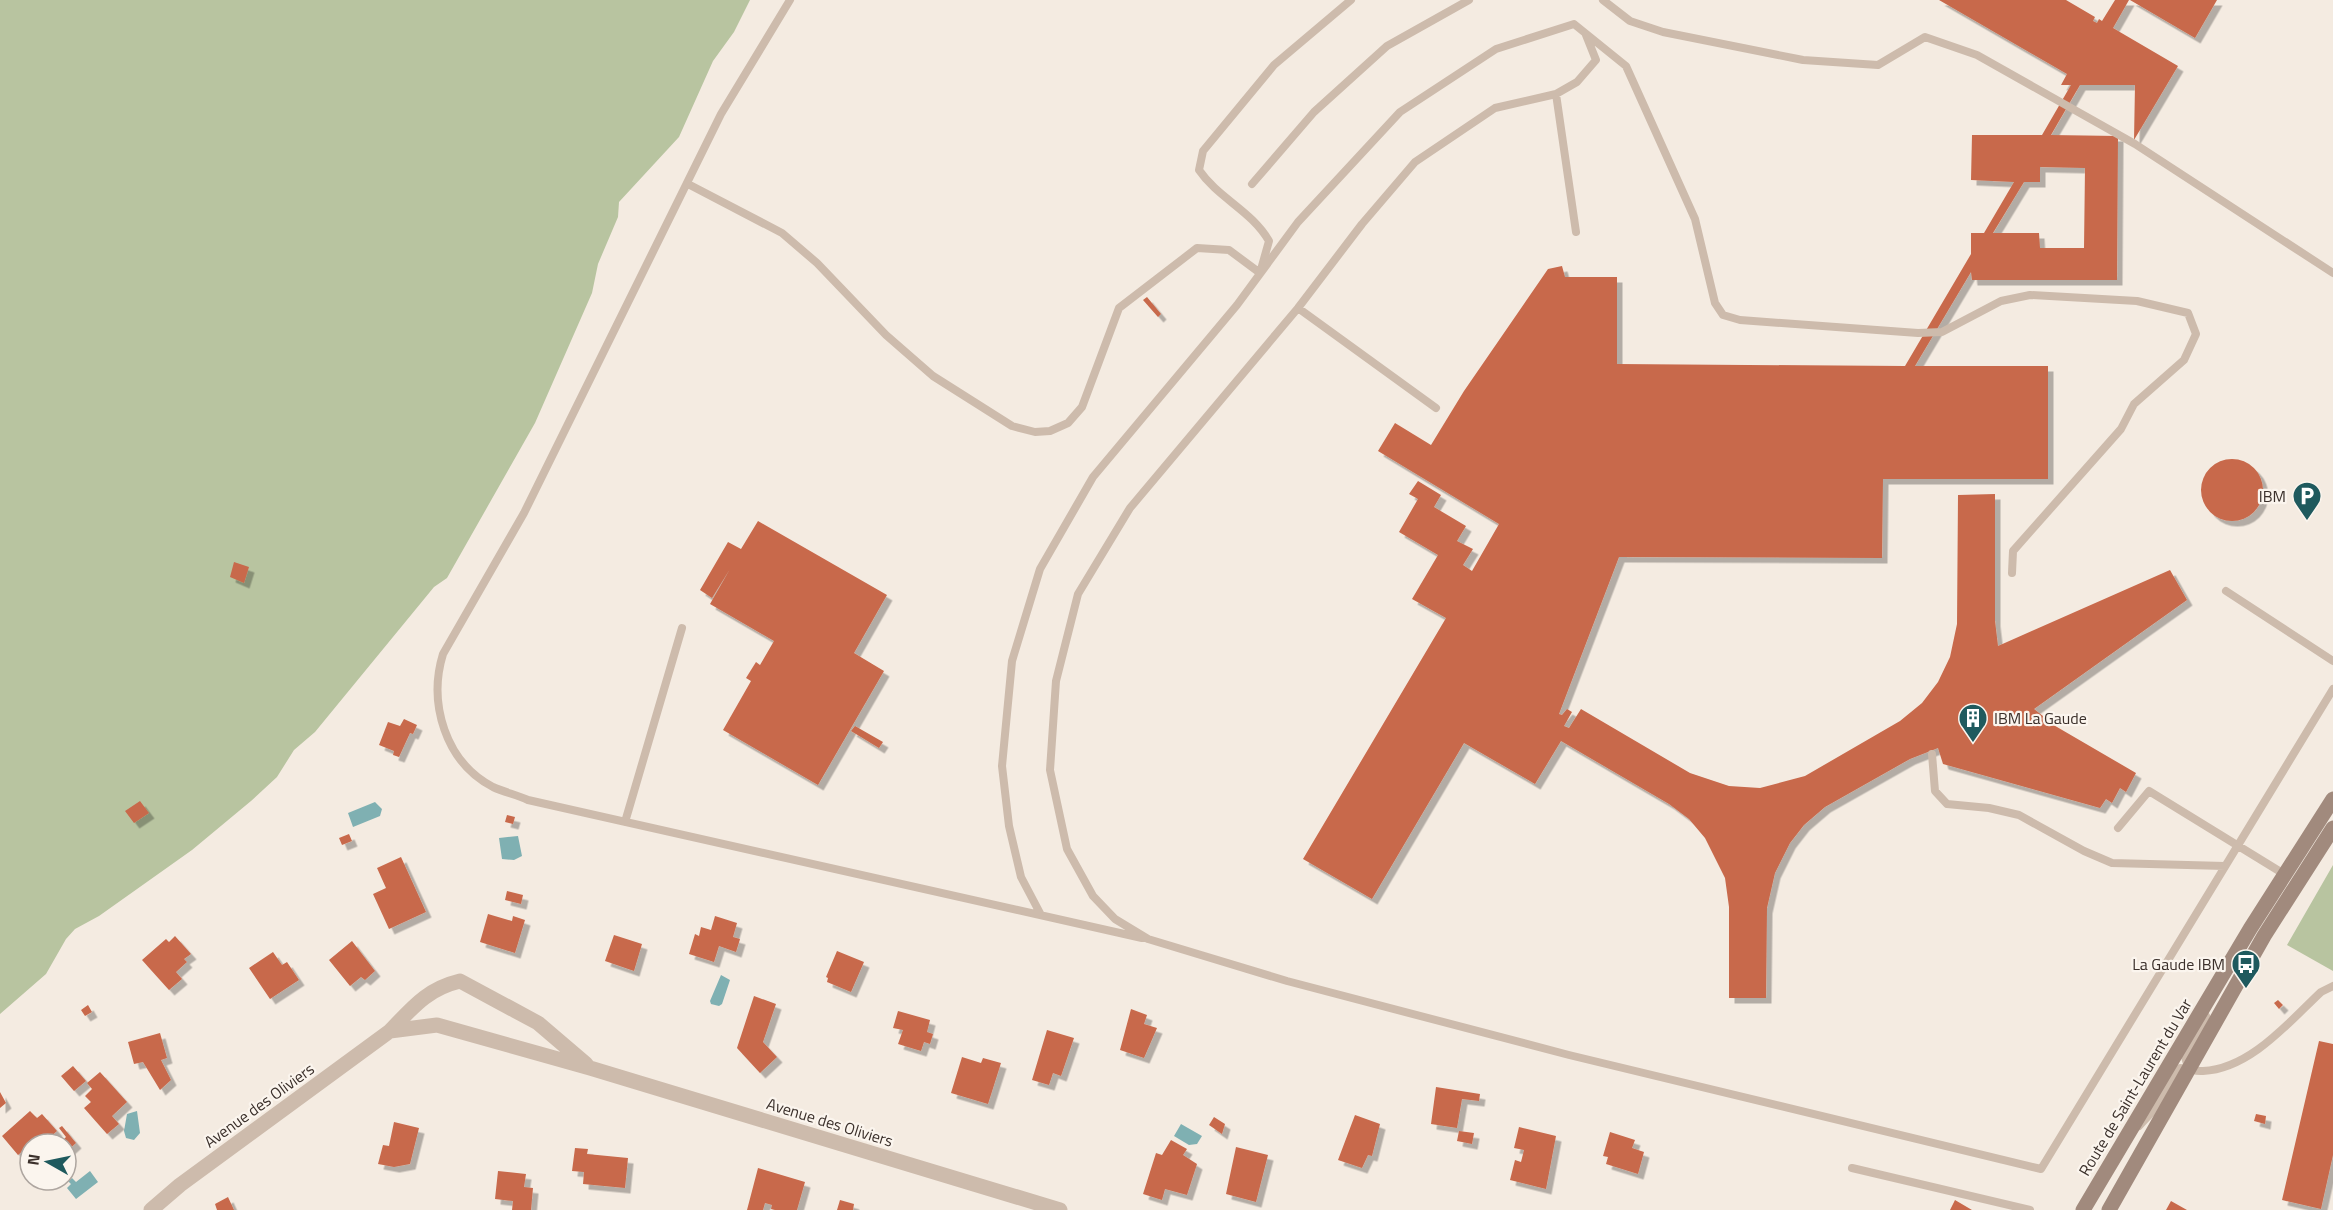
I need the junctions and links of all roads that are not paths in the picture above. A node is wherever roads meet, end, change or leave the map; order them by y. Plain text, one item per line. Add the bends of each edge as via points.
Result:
1 (790, 0) edge
2 (1351, 0) edge
3 (1470, 0) edge
4 (1603, 0) edge
5 (1586, 36) junction
6 (1556, 94) junction
7 (688, 184) junction
8 (1252, 184) dead end
9 (1576, 232) dead end
10 (1260, 273) junction
11 (2333, 273) edge
12 (1298, 308) junction
13 (1437, 408) dead end
14 (2012, 573) dead end
15 (2226, 591) dead end
16 (682, 628) dead end
17 (2333, 661) edge
18 (2333, 689) edge
19 (1932, 754) dead end
20 (2333, 799) edge
21 (625, 822) junction
22 (2118, 828) dead end
23 (2333, 828) edge
24 (2237, 846) junction
25 (2225, 866) junction
26 (2284, 874) junction
27 (1041, 915) junction
28 (1148, 939) junction
29 (2333, 986) edge
30 (2211, 995) junction
31 (390, 1031) junction
32 (590, 1068) junction
33 (2190, 1068) junction
34 (2131, 1132) junction
35 (1852, 1168) dead end
36 (151, 1210) edge
37 (1060, 1210) edge
38 (2030, 1210) edge
39 (2083, 1210) edge
40 (2109, 1210) edge

1 - 7 lane via 721,114
2 - 10 lane via 1274,65 1203,151 1199,170 1208,183 1260,225 1269,241
3 - 8 lane via 1387,46 1314,112
4 - 11 lane via 1630,21 1663,32 1803,60 1878,65 1925,37 1977,55 2135,144
5 - 6 lane via 1596,60 1577,82
5 - 10 lane via 1574,24 1496,49 1400,112 1298,222
5 - 14 lane via 1626,66 1695,219 1715,303 1723,315 1740,320 1918,333 1942,332 2001,301 2030,295 2137,301 2188,313 2196,334 2184,360 2134,404 2121,429 2013,551
6 - 9 lane
6 - 12 lane via 1494,108 1415,162
7 - 10 lane via 782,233 933,376 1012,426 1035,432 1068,423 1082,407 1119,308 1197,248 1229,250
7 - 21 lane via 524,513 443,654 437,675 442,725 453,750 472,771 492,786 528,800
10 - 27 lane via 1093,477 1040,569 1012,661 1002,766 1009,826 1021,877
12 - 13 lane
12 - 28 lane via 1130,508 1078,594 1056,681 1050,770 1067,849 1093,896 1115,919
15 - 17 lane
16 - 21 lane
18 - 24 lane
19 - 25 lane via 1935,791 1947,804 2019,815 2112,863
20 - 26 main road, Route de Saint-Laurent du Var
21 - 27 lane
22 - 24 lane via 2149,791
23 - 33 main road via 2264,936
24 - 25 lane
24 - 26 lane
25 - 28 lane via 2041,1169 1569,1055 1287,981
26 - 30 main road, Route de Saint-Laurent du Var
27 - 28 lane
29 - 33 lane via 2321,992 2256,1050 2234,1063 2204,1071
30 - 33 lane via 2208,1011 2185,1057
30 - 34 main road, Route de Saint-Laurent du Var
31 - 32 street, Avenue des Oliviers via 437,1025
31 - 32 street, Avenue des Oliviers via 438,986 460,981 538,1023
31 - 36 street, Avenue des Oliviers
32 - 37 street, Avenue des Oliviers
33 - 34 lane via 2176,1072 2153,1111
33 - 40 main road
34 - 39 main road, Route de Saint-Laurent du Var
35 - 38 lane

